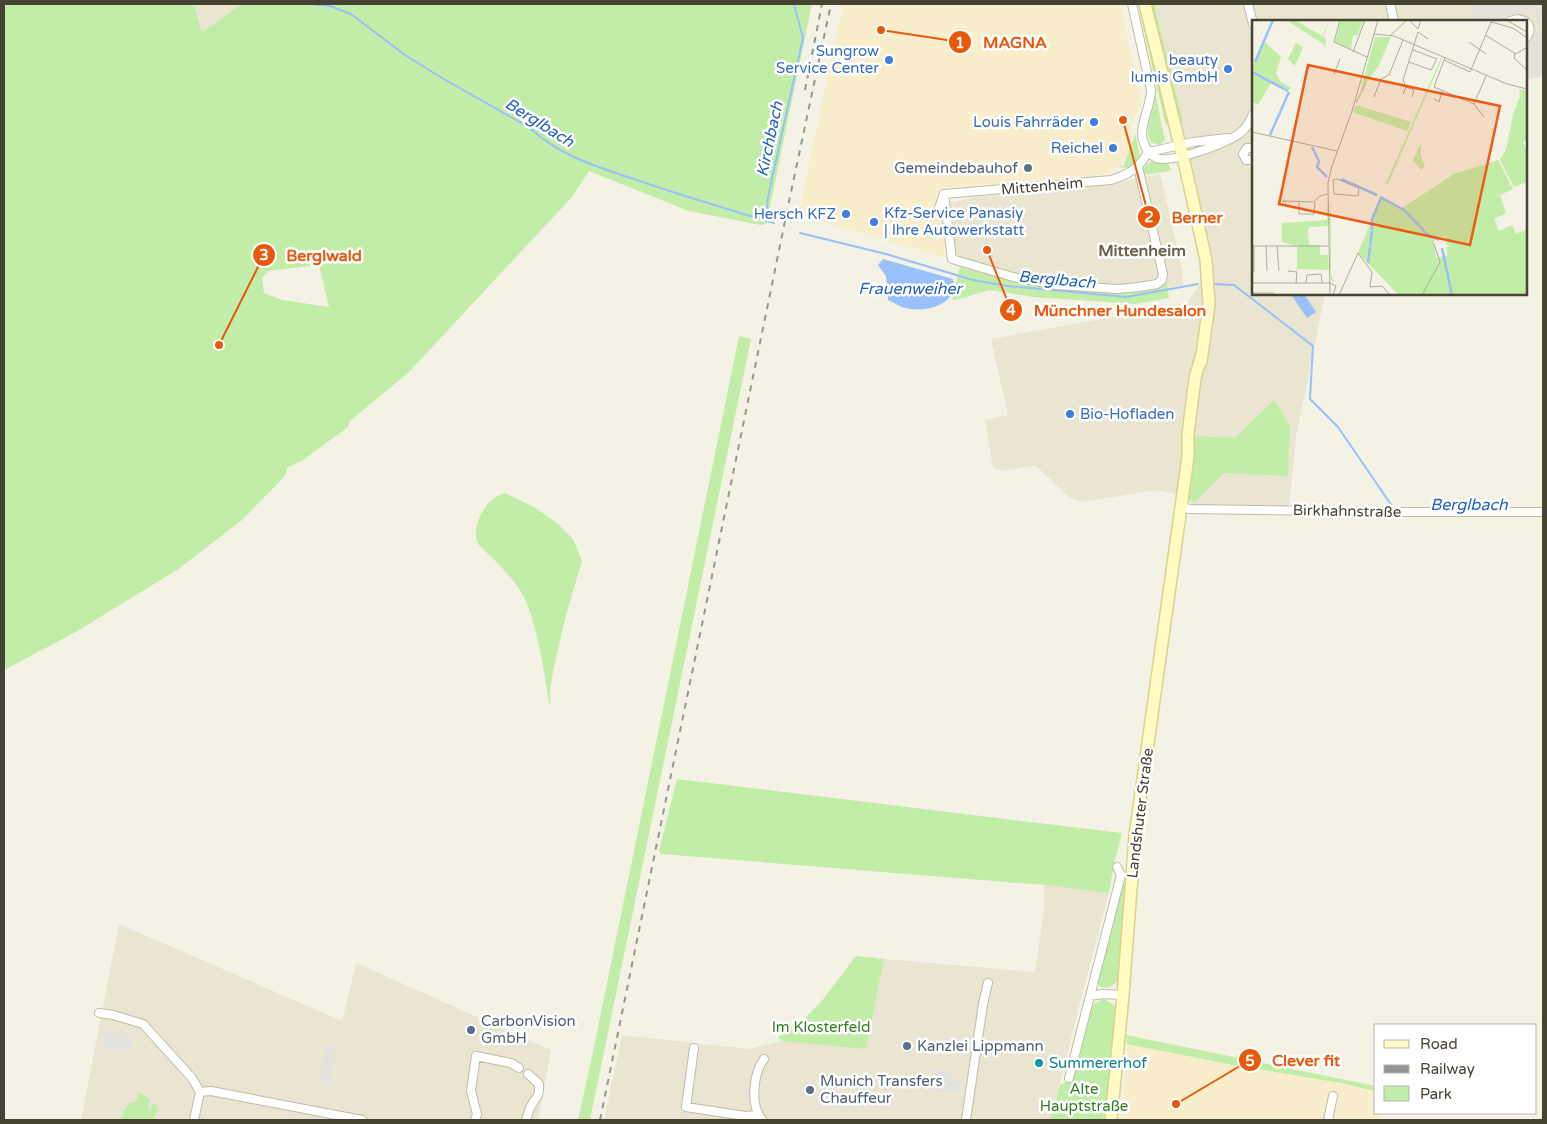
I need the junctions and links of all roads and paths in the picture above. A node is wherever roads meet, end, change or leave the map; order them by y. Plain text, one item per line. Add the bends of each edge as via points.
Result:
1 (1132, 4) edge
2 (1145, 4) edge
3 (1248, 4) edge
4 (1390, 4) edge
5 (1252, 20) edge
6 (1394, 20) edge
7 (1527, 23) edge
8 (1527, 36) edge
9 (1252, 116) edge
10 (1233, 138) junction
11 (1252, 148) edge
12 (1181, 150) junction
13 (1244, 150) junction
14 (1148, 151) junction
15 (1252, 160) edge
16 (1138, 166) junction
17 (944, 194) junction
18 (938, 211) dead end
19 (1181, 507) junction
20 (1543, 512) edge
21 (1117, 867) dead end
22 (988, 983) dead end
23 (1123, 995) junction
24 (1090, 996) junction
25 (99, 1013) dead end
26 (694, 1048) dead end
27 (764, 1059) dead end
28 (519, 1068) dead end
29 (528, 1074) dead end
30 (1069, 1078) dead end
31 (200, 1092) junction
32 (1333, 1096) dead end
33 (760, 1118) edge
34 (194, 1120) edge
35 (362, 1120) edge
36 (475, 1120) edge
37 (526, 1120) edge
38 (966, 1120) edge
39 (1112, 1120) edge
40 (1328, 1120) edge

1 - 14 street via 1151,90 1142,134
2 - 12 main road
3 - 5 street
4 - 6 street
7 - 8 street via 1530,31
9 - 10 street via 1248,126
10 - 12 street
10 - 13 street
11 - 13 street
12 - 14 street
12 - 19 main road via 1204,245 1208,281 1208,304 1202,354 1195,378
13 - 15 street via 1246,160
14 - 16 street, Mittenheim
16 - 17 street, Mittenheim via 1111,180
16 - 17 street via 1163,274 1157,284 1139,287 1118,289 1057,285 1013,277 952,259
17 - 18 street
19 - 20 street, Birkhahnstraße
19 - 23 main road, Landshuter Straße via 1135,836
21 - 24 street via 1121,874
22 - 38 street
23 - 24 street
23 - 39 main road, Landshuter Straße
24 - 30 street
25 - 31 street via 143,1024 192,1078
26 - 33 street via 686,1107
27 - 33 street via 758,1067 754,1100
28 - 36 street via 511,1063 476,1056 471,1091 477,1114
29 - 37 street via 538,1084 539,1091
31 - 34 street
31 - 35 street via 211,1091
32 - 40 street

